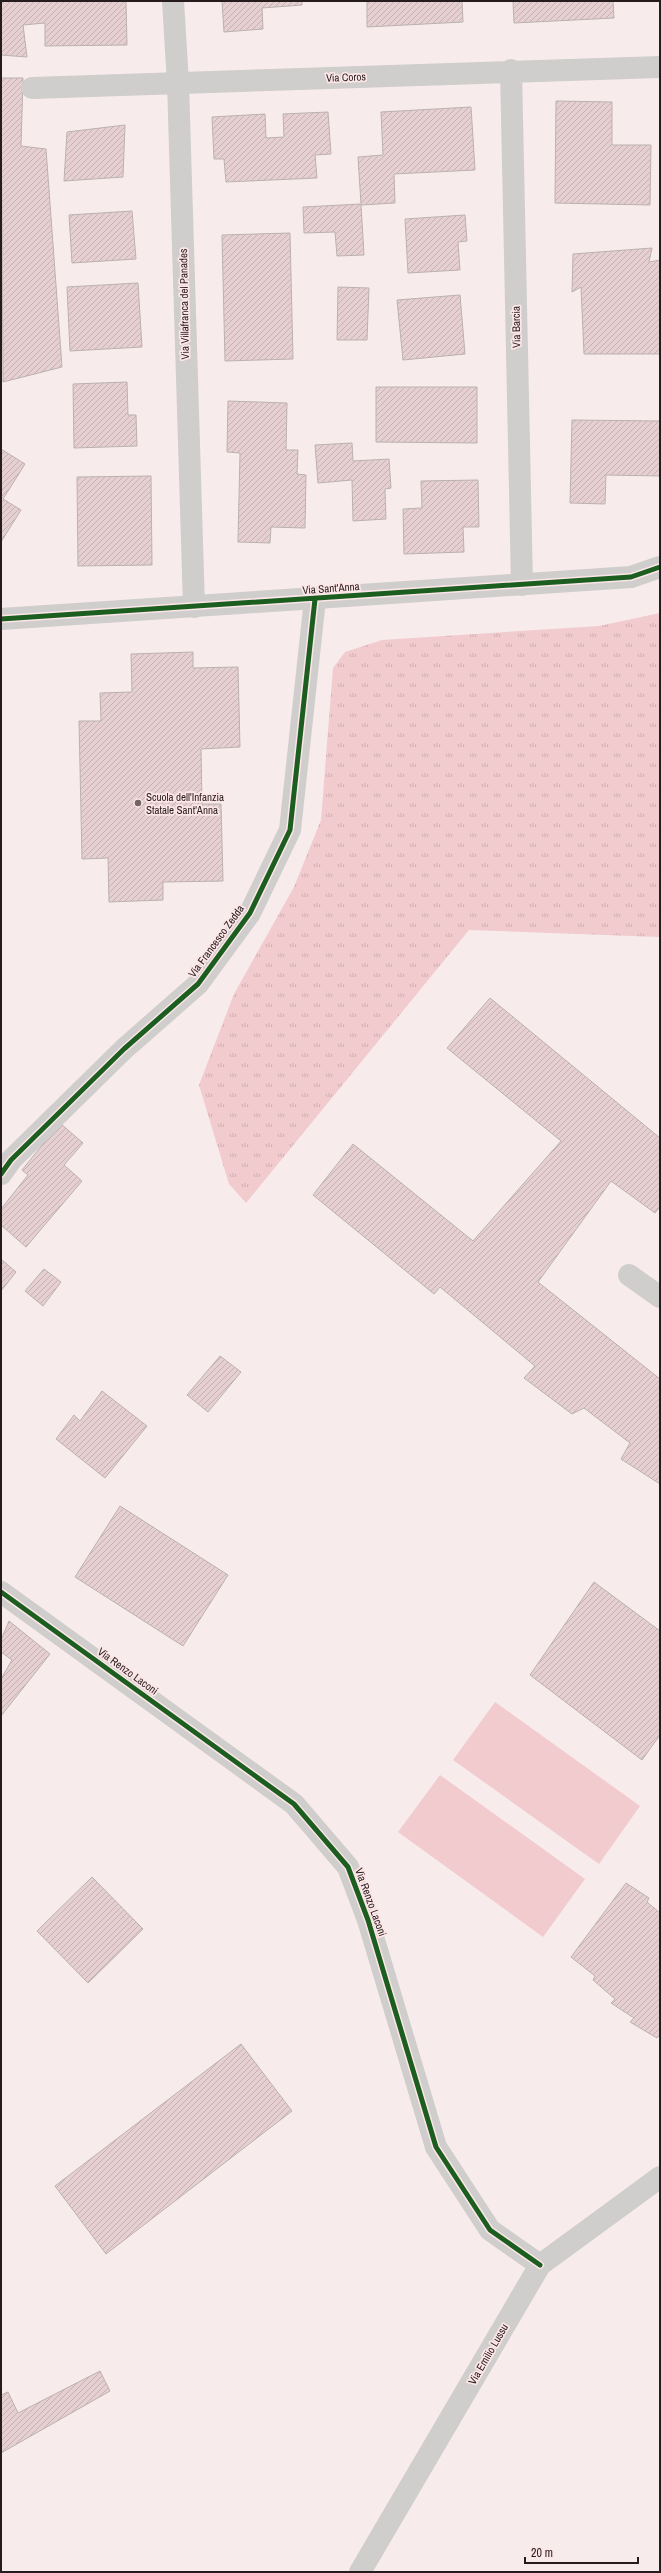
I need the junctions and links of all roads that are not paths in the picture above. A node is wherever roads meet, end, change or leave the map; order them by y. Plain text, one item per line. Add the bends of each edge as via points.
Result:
1 (173, 1) edge
2 (660, 67) edge
3 (511, 70) junction
4 (178, 83) junction
5 (32, 88) dead end
6 (660, 567) edge
7 (522, 584) junction
8 (315, 599) junction
9 (194, 607) junction
10 (1, 619) edge
11 (1, 1174) edge
12 (629, 1275) dead end
13 (660, 1297) edge
14 (1, 1592) edge
15 (660, 2177) edge
16 (540, 2265) junction
17 (360, 2572) edge

1 - 4 street, Via Villafranca del Panades
2 - 3 street, Via Coros
3 - 4 street, Via Coros
3 - 7 street, Via Barcia
4 - 5 street, Via Coros
4 - 9 street, Via Villafranca del Panades
6 - 7 street, Via Sant'Anna via 631,577
7 - 8 street, Via Sant'Anna
8 - 9 street, Via Sant'Anna
8 - 11 street, Via Francesco Zedda via 290,830 250,913 198,984 124,1049 11,1160
9 - 10 street, Via Sant'Anna
12 - 13 street
14 - 16 street, Via Renzo Laconi via 294,1804 348,1867 368,1920 436,2147 490,2230
15 - 16 street, Via Emilio Lussu
16 - 17 street, Via Emilio Lussu

